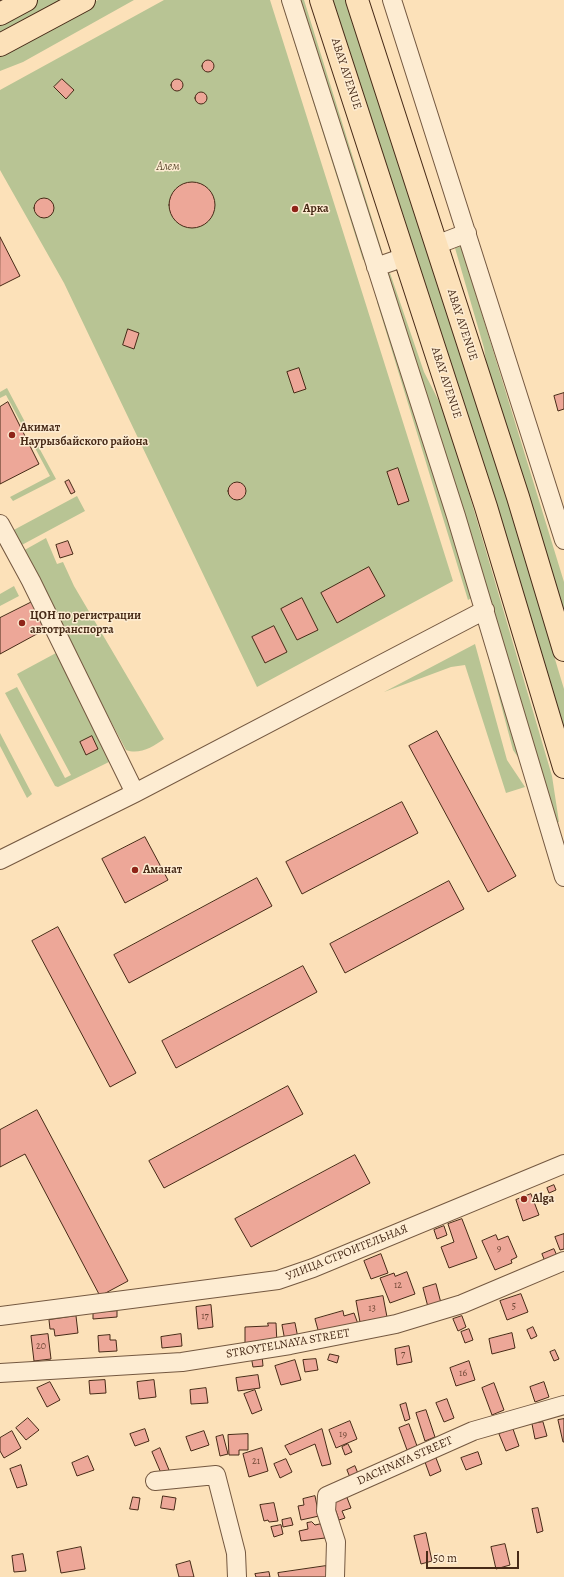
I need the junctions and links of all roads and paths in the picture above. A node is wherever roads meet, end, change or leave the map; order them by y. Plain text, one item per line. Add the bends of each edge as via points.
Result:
1 (26, 0) edge
2 (84, 0) edge
3 (291, 0) edge
4 (321, 0) edge
5 (357, 0) edge
6 (392, 0) edge
7 (0, 14) edge
8 (0, 45) edge
9 (466, 233) junction
10 (436, 244) junction
11 (405, 256) junction
12 (376, 268) junction
13 (0, 524) edge
14 (564, 540) edge
15 (485, 610) junction
16 (564, 650) edge
17 (564, 767) edge
18 (135, 793) junction
19 (0, 860) edge
20 (564, 877) edge
21 (564, 1164) edge
22 (564, 1261) edge
23 (0, 1316) edge
24 (0, 1373) edge
25 (564, 1404) edge
26 (155, 1481) dead end
27 (238, 1577) edge
28 (336, 1577) edge

1 - 7 main road
2 - 8 main road
3 - 12 street
4 - 11 main road, ABAY AVENUE
5 - 10 main road, ABAY AVENUE
6 - 9 street
9 - 10 street
9 - 14 street
10 - 16 main road, ABAY AVENUE via 518,497
11 - 12 street
11 - 17 main road, ABAY AVENUE via 486,507
12 - 15 street
13 - 18 street via 31,581
15 - 18 street
15 - 20 street
18 - 19 street
21 - 23 street, УЛИЦА СТРОИТЕЛЬНАЯ via 313,1268 278,1280
22 - 24 street, STROYTELNAYA STREET via 462,1304 396,1324 290,1345 182,1362
25 - 28 street, DACHNAYA STREET via 474,1430 327,1496 326,1511 336,1542
26 - 27 street via 216,1475 236,1553

